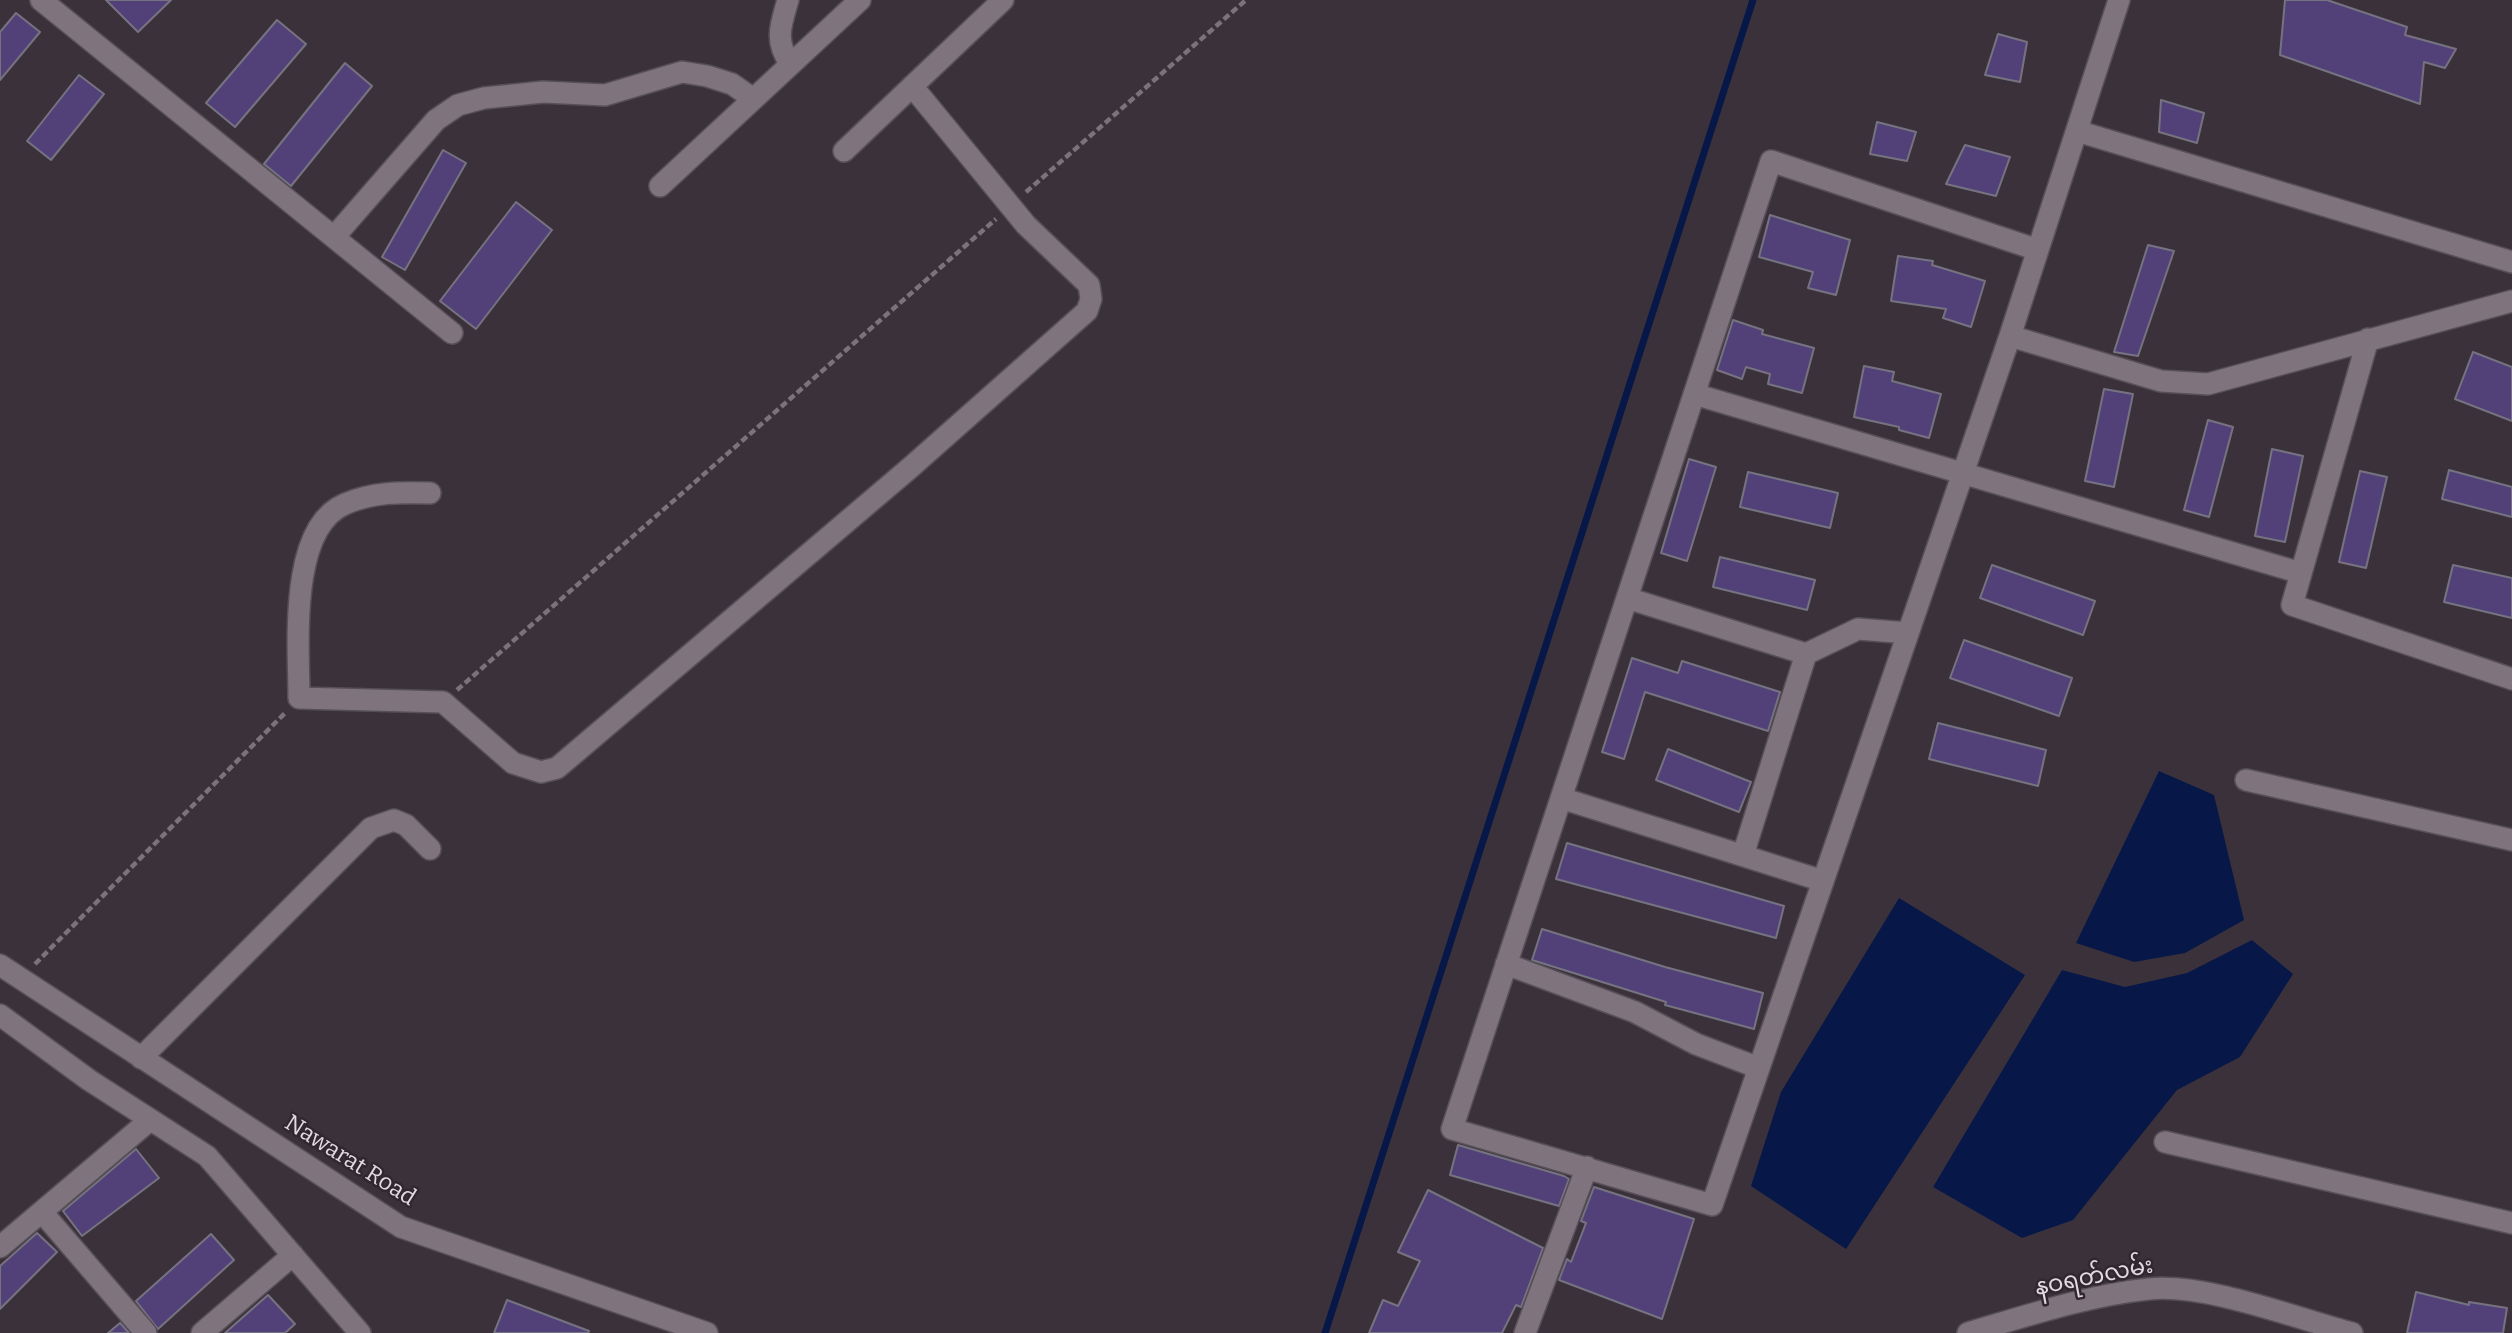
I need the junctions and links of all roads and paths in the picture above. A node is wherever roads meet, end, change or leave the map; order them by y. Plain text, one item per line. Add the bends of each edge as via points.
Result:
1 (41, 0) edge
2 (788, 0) edge
3 (860, 0) edge
4 (1003, 0) edge
5 (1246, 0) edge
6 (2119, 0) edge
7 (790, 63) junction
8 (912, 86) junction
9 (752, 98) junction
10 (2077, 131) junction
11 (844, 150) dead end
12 (660, 186) dead end
13 (1010, 206) junction
14 (334, 237) junction
15 (2038, 250) junction
16 (2512, 262) edge
17 (2512, 302) edge
18 (452, 333) dead end
19 (2010, 336) junction
20 (2368, 339) junction
21 (1694, 394) junction
22 (1964, 472) junction
23 (430, 493) dead end
24 (2301, 573) junction
25 (1627, 598) junction
26 (1908, 633) junction
27 (1806, 654) junction
28 (2512, 679) edge
29 (299, 698) junction
30 (443, 702) junction
31 (2246, 780) dead end
32 (1561, 798) junction
33 (2512, 839) edge
34 (429, 849) dead end
35 (1743, 855) junction
36 (1823, 881) junction
37 (1506, 964) junction
38 (0, 965) edge
39 (20, 979) junction
40 (0, 1014) edge
41 (141, 1058) junction
42 (1759, 1068) junction
43 (150, 1120) junction
44 (2165, 1142) dead end
45 (1587, 1167) junction
46 (42, 1212) junction
47 (2512, 1223) edge
48 (0, 1247) edge
49 (293, 1255) junction
50 (2316, 1328) edge
51 (1993, 1329) edge
52 (146, 1333) edge
53 (202, 1333) edge
54 (360, 1333) edge
55 (707, 1333) edge
56 (1525, 1333) edge
57 (1968, 1333) edge
58 (2352, 1333) edge

1 - 14 street
2 - 7 street via 779,40
3 - 7 street
4 - 8 street
5 - 13 path
6 - 10 street
7 - 9 street
8 - 11 street
8 - 13 street
9 - 12 street
9 - 14 street via 707,75 682,72 606,94 543,92 458,105 436,120
10 - 15 street
10 - 16 street
13 - 30 path
13 - 30 street via 1089,285 1087,312 932,449 557,768 541,772 513,763
14 - 18 street
15 - 19 street
15 - 21 street via 1771,161
17 - 20 street
19 - 20 street via 2161,381 2208,384
19 - 22 street
20 - 24 street
21 - 22 street
21 - 25 street
22 - 24 street
22 - 26 street
23 - 29 street via 369,496 343,504 325,518 312,541 302,580
24 - 28 street via 2292,605
25 - 27 street
25 - 32 street
26 - 27 street via 1858,629
26 - 36 street
27 - 35 street
29 - 30 street
29 - 39 path
31 - 33 street
32 - 35 street
32 - 37 street
34 - 41 street via 406,825 394,820 371,828
35 - 36 street
36 - 42 street
37 - 42 street via 1635,1012 1696,1044
37 - 45 street via 1452,1129
38 - 39 street, Nawarat Road
39 - 41 street, Nawarat Road
40 - 43 street
41 - 55 street, Nawarat Road via 401,1227
42 - 45 street via 1712,1205
43 - 46 street
43 - 49 street via 207,1156
44 - 47 street
45 - 56 street
46 - 48 street
46 - 52 street
49 - 53 street
49 - 54 street
50 - 51 street, နဝရတ်လမ်း via 2208,1294 2151,1288
50 - 58 street, နဝရတ်လမ်း
51 - 57 street, နဝရတ်လမ်း

